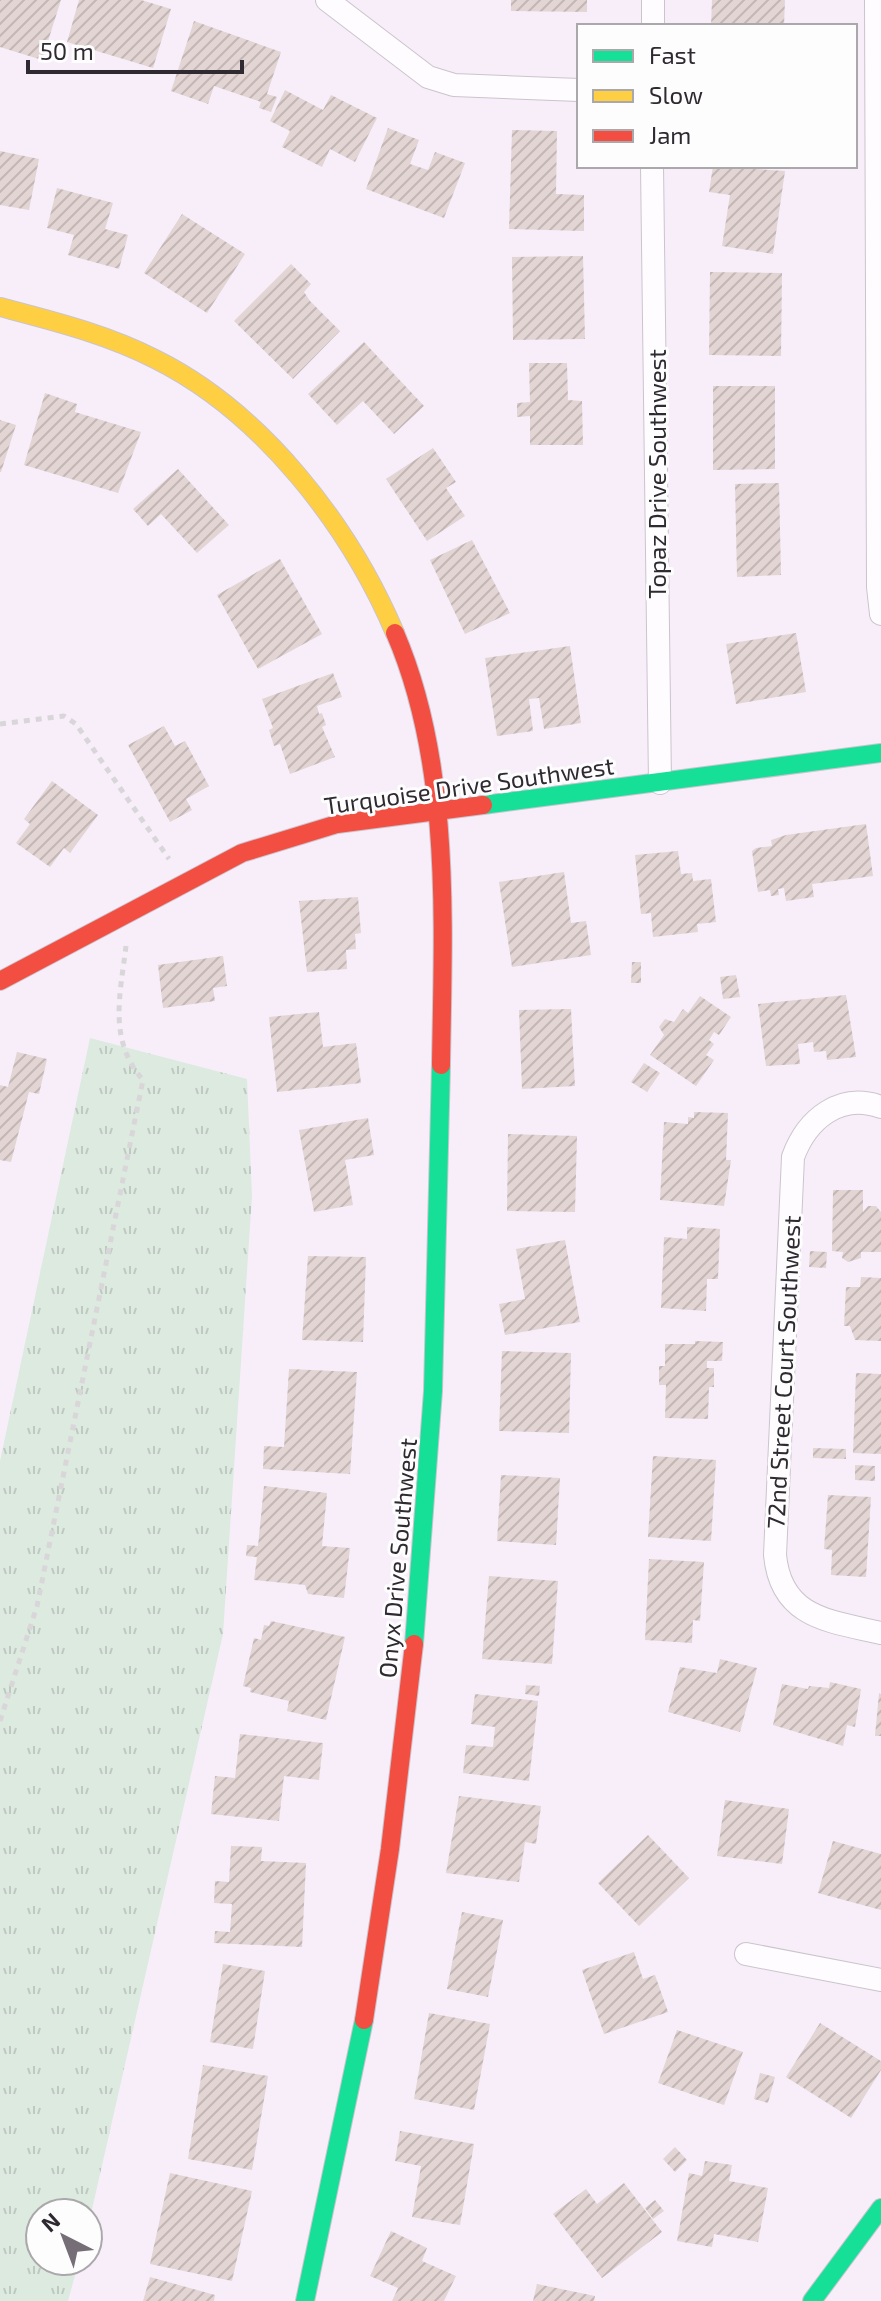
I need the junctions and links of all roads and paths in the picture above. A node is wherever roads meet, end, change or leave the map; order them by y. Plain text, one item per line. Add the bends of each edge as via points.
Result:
1 (327, 0) edge
2 (653, 0) edge
3 (876, 0) edge
4 (653, 24) edge
5 (577, 90) edge
6 (652, 168) edge
7 (0, 307) edge
8 (881, 614) edge
9 (0, 724) edge
10 (881, 753) edge
11 (660, 783) junction
12 (436, 810) junction
13 (179, 886) junction
14 (131, 912) junction
15 (0, 981) edge
16 (881, 1107) edge
17 (881, 1633) edge
18 (0, 1721) edge
19 (746, 1954) dead end
20 (881, 1980) edge
21 (881, 2208) edge
22 (305, 2301) edge
23 (812, 2301) edge

1 - 5 street via 428,77 454,85
2 - 4 street
3 - 8 street
6 - 11 street, Topaz Drive Southwest
7 - 12 street, Onyx Drive Southwest via 73,326 160,361 190,379 283,463 344,536 398,638 419,704
9 - 13 path via 64,716 76,724 165,849
10 - 11 street, Turquoise Drive Southwest
11 - 12 street, Turquoise Drive Southwest
12 - 13 street, Turquoise Drive Southwest via 337,824 277,841
12 - 22 street, Onyx Drive Southwest via 441,1124 434,1432 404,1744 371,1982
13 - 14 street, Turquoise Drive Southwest
14 - 15 street, Turquoise Drive Southwest
14 - 18 path via 120,1046 143,1080 37,1606
16 - 17 street, 72nd Street Court Southwest via 850,1102 824,1113 800,1140 793,1157 775,1555 784,1591 804,1610 819,1619
19 - 20 street
21 - 23 street

